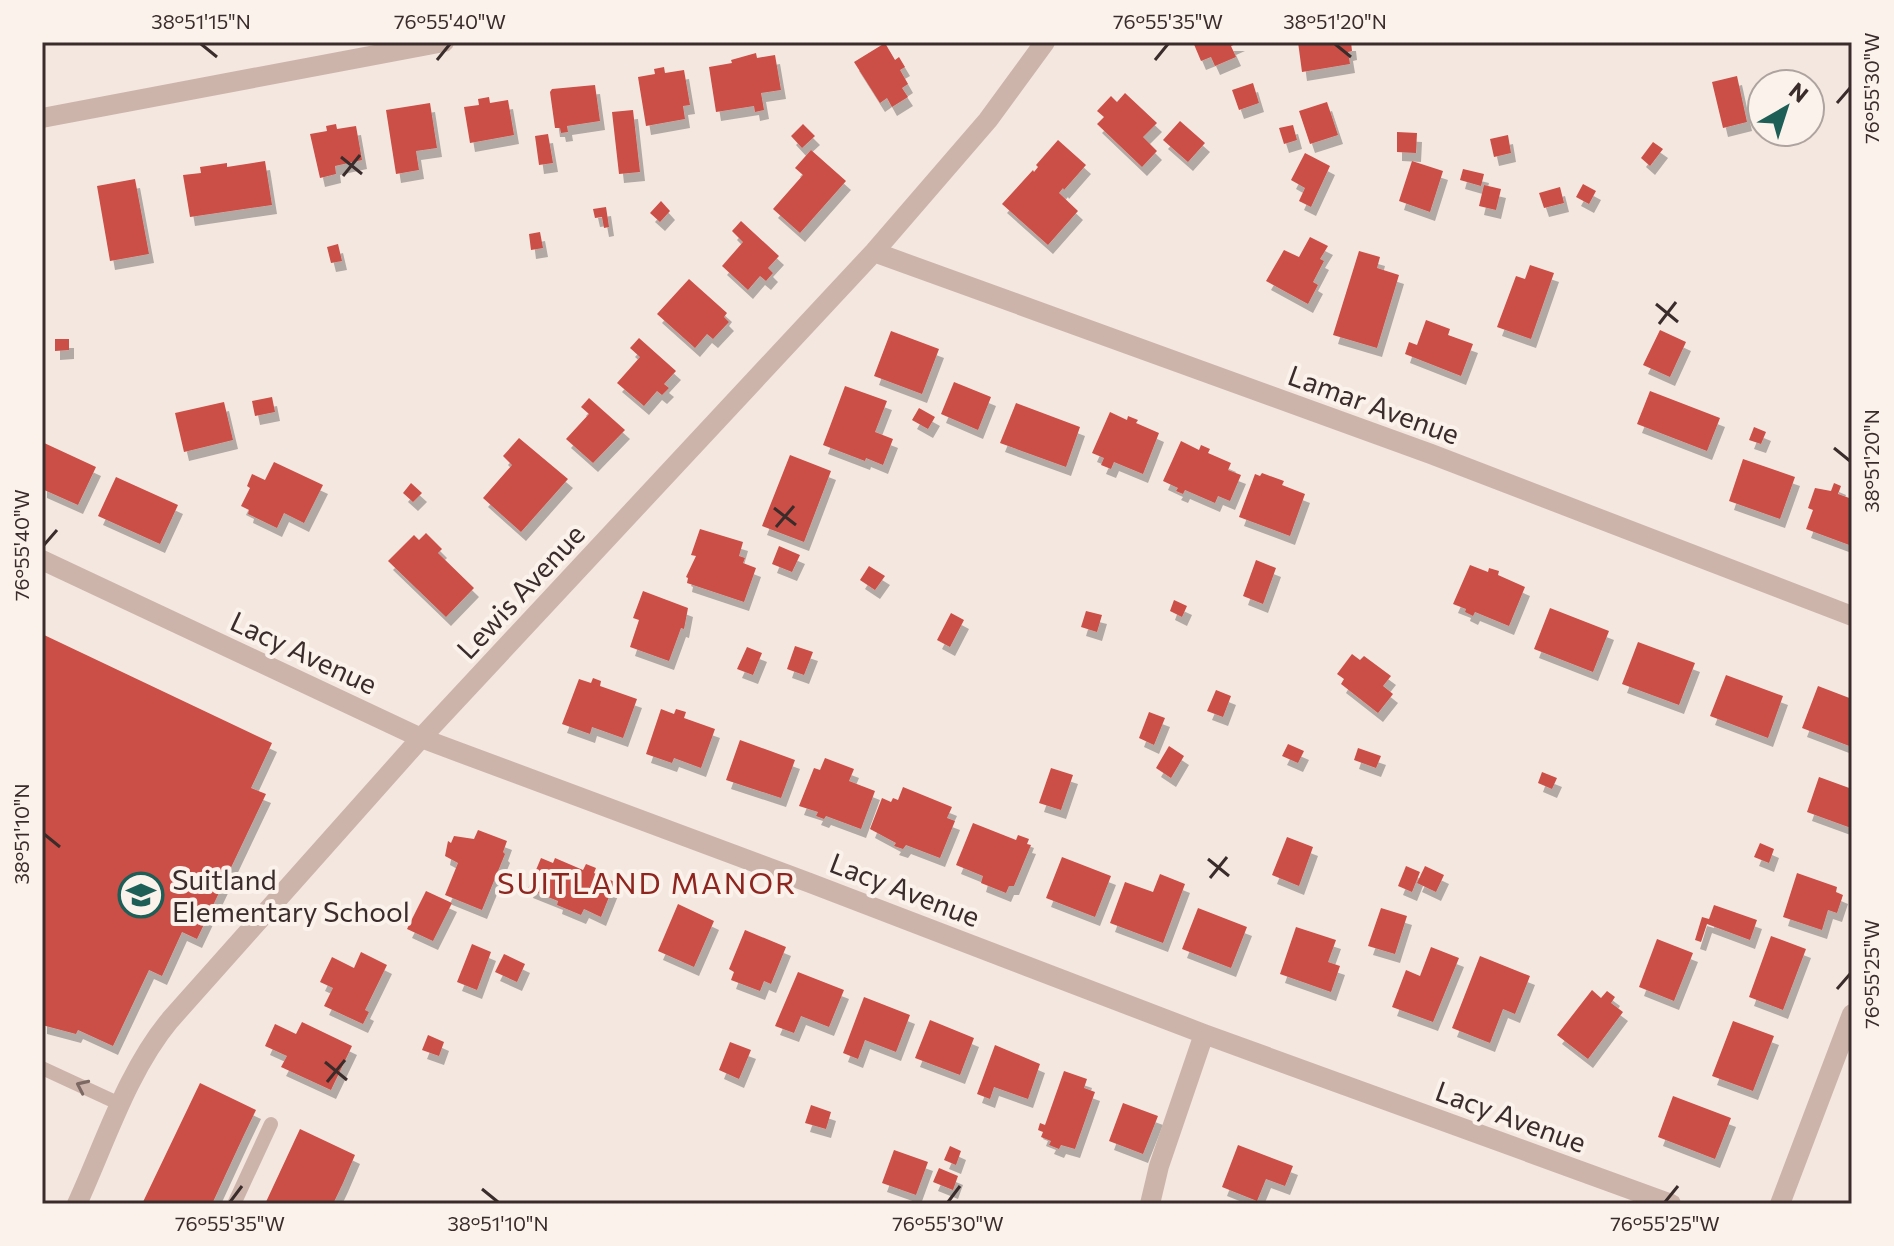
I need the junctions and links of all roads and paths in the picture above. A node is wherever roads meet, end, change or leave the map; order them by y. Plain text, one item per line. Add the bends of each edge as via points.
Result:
1 (444, 42) edge
2 (1045, 42) edge
3 (42, 118) edge
4 (874, 252) junction
5 (42, 560) edge
6 (1852, 616) edge
7 (421, 738) junction
8 (1852, 1014) edge
9 (1204, 1034) junction
10 (42, 1068) edge
11 (122, 1105) junction
12 (271, 1124) dead end
13 (77, 1204) edge
14 (234, 1204) edge
15 (1150, 1204) edge
16 (1671, 1204) edge
17 (1780, 1204) edge

1 - 3 street
2 - 4 street, Lewis Avenue via 988,120
4 - 6 street, Lamar Avenue via 1431,454
4 - 7 street, Lewis Avenue
5 - 7 street, Lacy Avenue
7 - 9 street, Lacy Avenue
7 - 11 street, Lewis Avenue via 163,1028
8 - 17 street
9 - 15 street
9 - 16 street, Lacy Avenue
11 -> 10 lane
11 - 13 street, Lewis Avenue
12 - 14 lane

